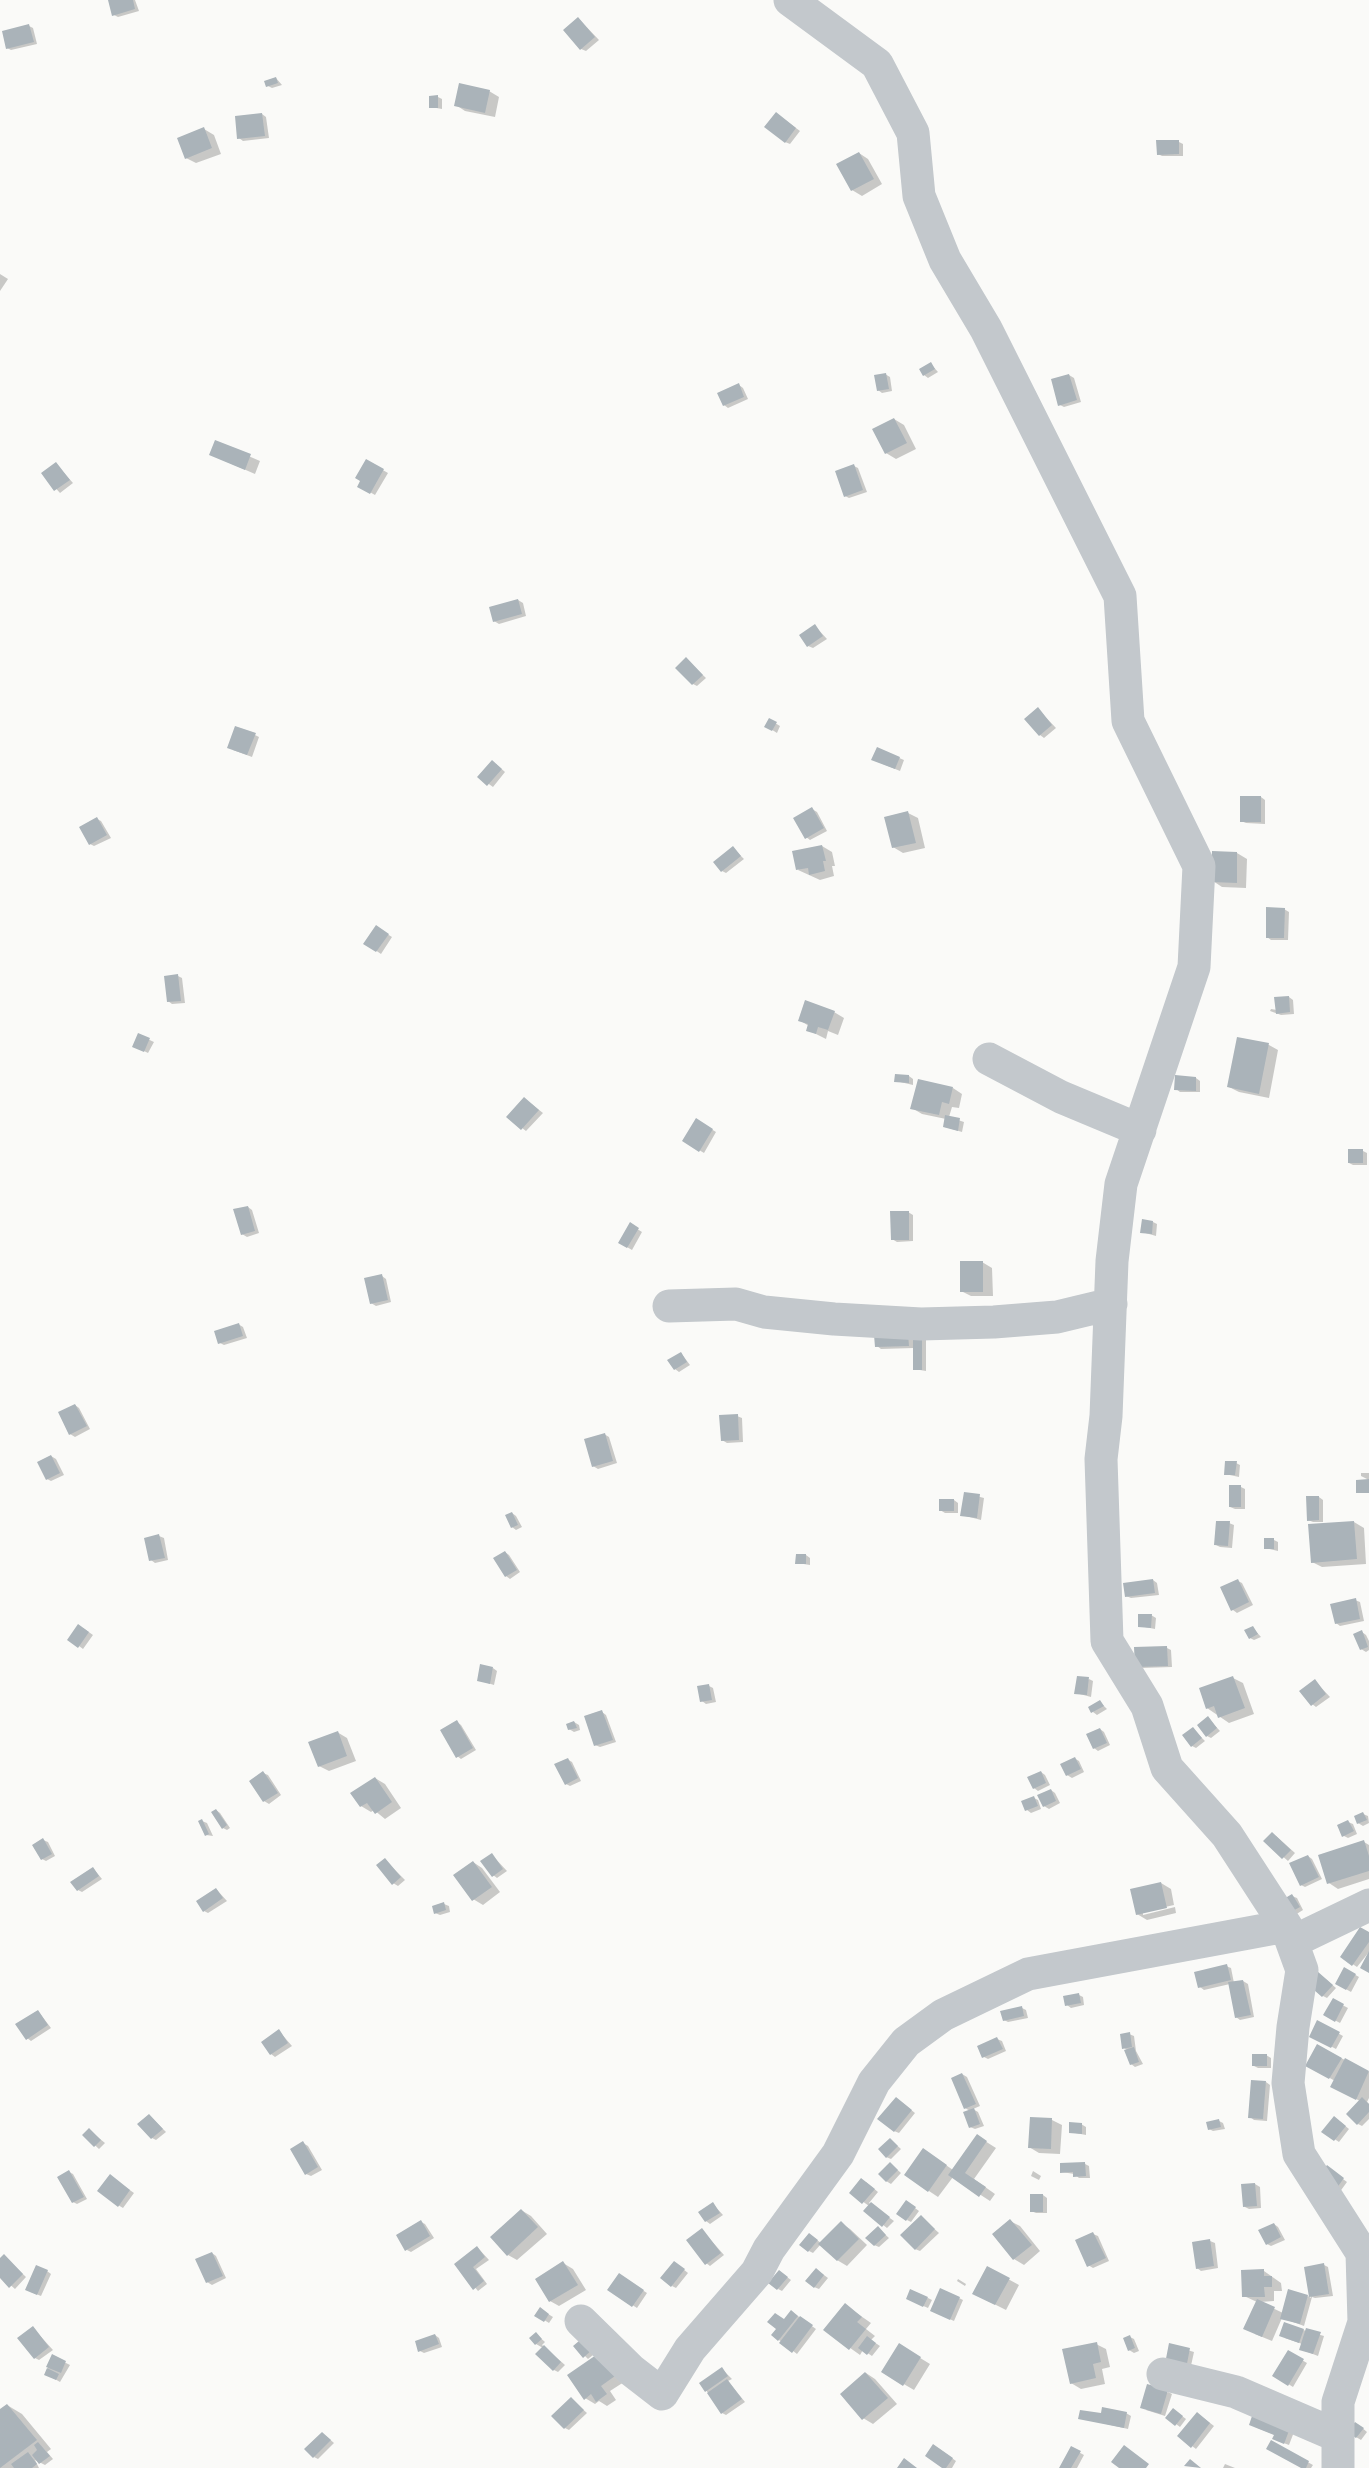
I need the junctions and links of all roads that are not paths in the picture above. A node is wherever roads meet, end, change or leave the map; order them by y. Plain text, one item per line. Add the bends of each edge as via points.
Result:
1 (790, 0) edge
2 (989, 1059) dead end
3 (1140, 1130) junction
4 (1111, 1304) junction
5 (669, 1306) dead end
6 (1369, 1905) edge
7 (1289, 1934) junction
8 (581, 2321) dead end
9 (1163, 2374) dead end
10 (1338, 2436) junction
11 (1338, 2468) edge

1 - 3 street via 877,64 912,133 919,196 945,260 986,329 1120,596 1128,721 1199,866 1194,967
2 - 3 street via 1061,1097
3 - 4 street via 1121,1184
4 - 5 street via 1057,1317 921,1324 764,1312 736,1304
4 - 7 street via 1101,1460 1107,1641 1147,1706 1167,1767 1227,1835
6 - 7 street
7 - 8 street via 1028,1974 943,2015 906,2042 874,2082 838,2154 769,2248 757,2272 690,2349 662,2394
7 - 10 street via 1302,1970 1288,2083 1299,2154 1362,2253 1364,2322 1338,2402
9 - 10 street via 1236,2392
10 - 11 street

